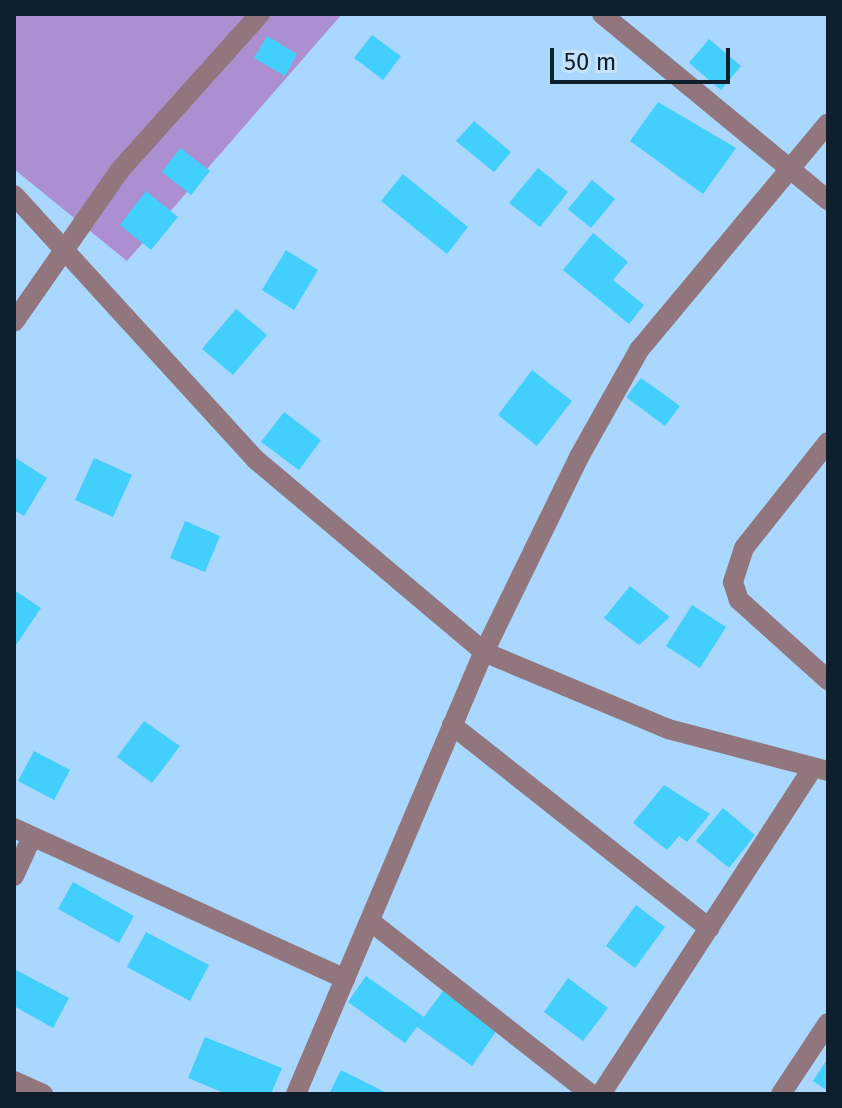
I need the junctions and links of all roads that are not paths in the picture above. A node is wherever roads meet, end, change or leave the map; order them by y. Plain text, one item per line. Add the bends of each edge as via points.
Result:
1 (260, 14) edge
2 (602, 14) edge
3 (828, 123) edge
4 (789, 169) junction
5 (14, 195) edge
6 (828, 200) edge
7 (64, 243) junction
8 (14, 322) edge
9 (828, 442) edge
10 (484, 652) junction
11 (828, 680) edge
12 (452, 725) junction
13 (820, 770) edge
14 (23, 833) edge
15 (14, 876) edge
16 (370, 921) junction
17 (709, 928) junction
18 (345, 979) junction
19 (828, 1023) edge
20 (14, 1081) edge
21 (43, 1094) edge
22 (296, 1094) edge
23 (591, 1094) edge
24 (601, 1094) edge
25 (781, 1094) edge

1 - 7 street
2 - 4 street
3 - 4 street
4 - 6 street
4 - 10 street via 639,350
5 - 7 street
7 - 8 street
7 - 10 street via 255,459
9 - 11 street via 744,548 733,582 739,600
10 - 12 street
10 - 13 street via 668,729
12 - 16 street
12 - 17 street
13 - 17 street
14 - 15 street
14 - 18 street
16 - 18 street
16 - 23 street
17 - 24 street
18 - 22 street
19 - 25 street
20 - 21 street

